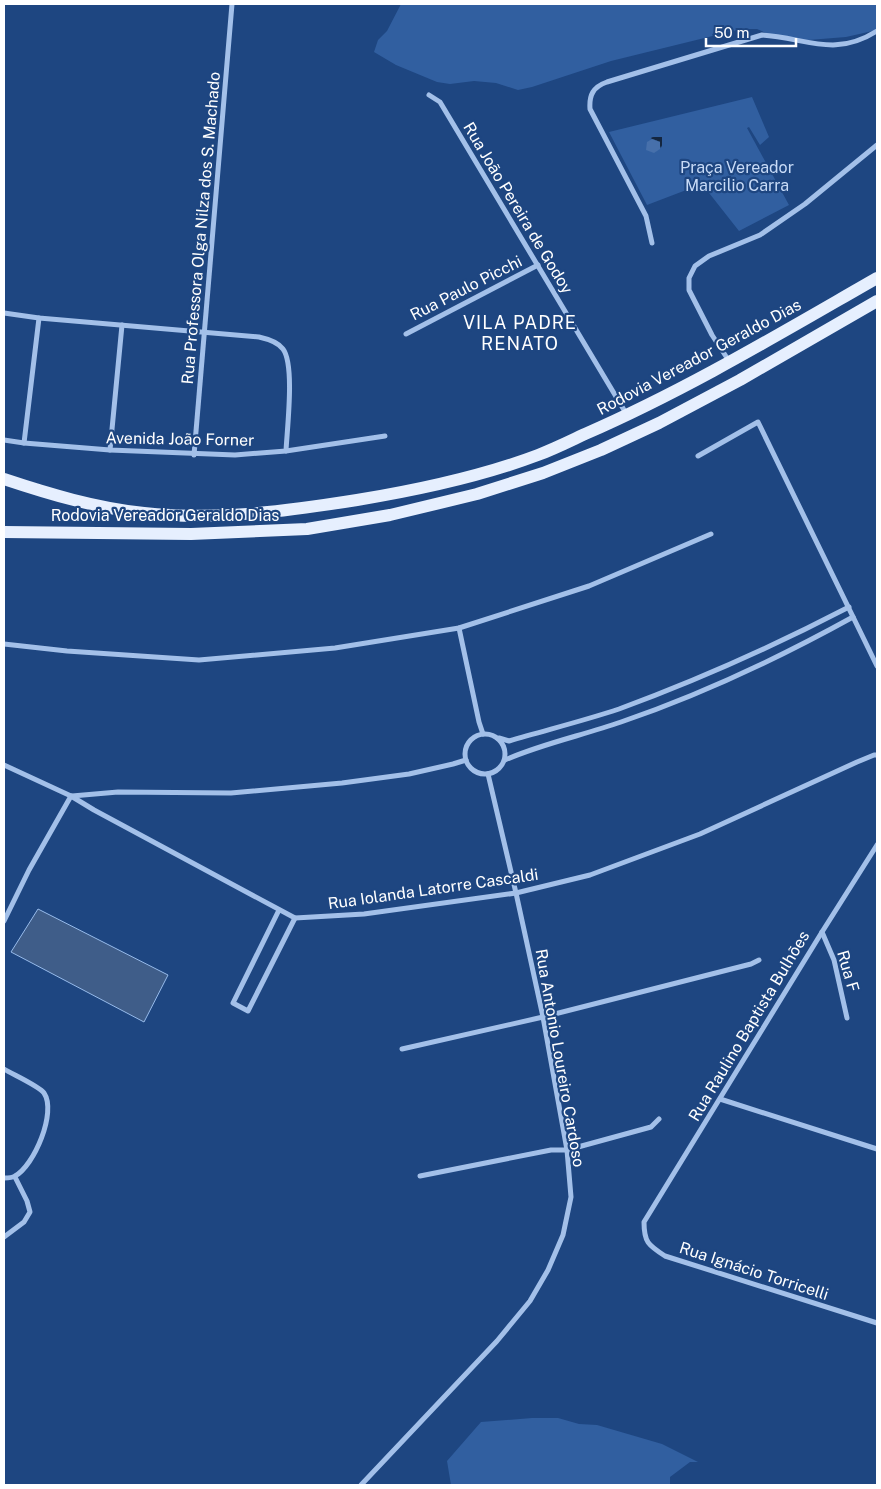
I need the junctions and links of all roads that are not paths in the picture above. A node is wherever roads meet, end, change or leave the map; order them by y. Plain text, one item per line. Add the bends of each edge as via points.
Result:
1 (232, 4) edge
2 (877, 31) edge
3 (429, 95) dead end
4 (877, 145) edge
5 (652, 243) dead end
6 (538, 265) junction
7 (877, 278) edge
8 (877, 301) edge
9 (4, 313) edge
10 (39, 318) junction
11 (122, 325) junction
12 (204, 333) junction
13 (406, 334) dead end
14 (730, 362) junction
15 (627, 416) junction
16 (385, 436) dead end
17 (4, 440) edge
18 (24, 444) junction
19 (110, 450) junction
20 (286, 451) junction
21 (194, 455) junction
22 (698, 456) dead end
23 (4, 479) edge
24 (4, 532) edge
25 (710, 534) dead end
26 (849, 607) junction
27 (853, 617) junction
28 (459, 628) junction
29 (4, 644) edge
30 (877, 666) edge
31 (483, 734) junction
32 (499, 738) junction
33 (877, 755) edge
34 (466, 760) junction
35 (505, 760) junction
36 (4, 765) edge
37 (488, 774) junction
38 (71, 796) junction
39 (877, 844) edge
40 (516, 893) junction
41 (279, 910) junction
42 (295, 918) junction
43 (4, 921) edge
44 (822, 932) junction
45 (759, 960) dead end
46 (543, 1017) junction
47 (847, 1018) dead end
48 (402, 1048) dead end
49 (4, 1069) edge
50 (720, 1099) junction
51 (659, 1119) dead end
52 (877, 1149) edge
53 (567, 1150) junction
54 (420, 1176) dead end
55 (15, 1177) junction
56 (4, 1178) edge
57 (644, 1222) joint
58 (4, 1237) edge
59 (877, 1323) edge
60 (361, 1485) edge

1 - 12 street, Rua Professora Olga Nilza dos S. Machado
2 - 5 street via 866,38 841,45 818,45 762,35 606,82 594,89 590,109 646,216
3 - 6 street, Rua João Pereira de Godoy via 440,102
4 - 14 street via 805,204 760,235 709,256 695,266 689,278 689,290
6 - 13 street, Rua Paulo Picchi
6 - 15 street, Rua João Pereira de Godoy
7 - 14 main road, Rodovia Vereador Geraldo Dias
8 - 24 main road, Rodovia Vereador Geraldo Dias via 659,423 593,454 477,494 390,515 307,529 191,534
9 - 10 street
10 - 11 street
10 - 18 street
11 - 12 street
11 - 19 street
12 - 20 street via 259,337 273,341 284,350 289,388
12 - 21 street, Rua Professora Olga Nilza dos S. Machado
14 - 15 main road, Rodovia Vereador Geraldo Dias
15 - 23 main road, Rodovia Vereador Geraldo Dias via 538,455 471,476 402,492 270,512 207,515 120,510 35,490
16 - 20 street, Avenida João Forner
17 - 18 street, Avenida João Forner
18 - 19 street, Avenida João Forner
19 - 21 street, Avenida João Forner
20 - 21 street, Avenida João Forner
22 - 26 street via 758,422
25 - 28 street via 589,586
26 - 27 street
26 - 32 street via 760,652 634,703 510,741
27 - 30 street
27 - 35 street via 698,694
28 - 29 street via 334,648 199,660
28 - 31 street
31 - 32 street
31 - 34 street via 468,743
32 - 35 street via 505,748
33 - 40 street, Rua Iolanda Latorre Cascaldi via 700,834 590,875
34 - 37 street via 477,773
34 - 38 street via 409,774 231,794 118,792
35 - 37 street via 499,770
36 - 38 street, Rua Iolanda Latorre Cascaldi
37 - 40 street, Rua Antonio Loureiro Cardoso
38 - 41 street, Rua Iolanda Latorre Cascaldi
38 - 43 street
39 - 44 street, Rua Raulino Baptista Bulhões
40 - 42 street, Rua Iolanda Latorre Cascaldi via 364,914
40 - 46 street, Rua Antonio Loureiro Cardoso
41 - 42 street, Rua Iolanda Latorre Cascaldi
41 - 42 street via 233,1002 248,1011
44 - 47 street, Rua F via 834,960
44 - 50 street, Rua Raulino Baptista Bulhões
45 - 46 street
46 - 48 street
46 - 53 street, Rua Antonio Loureiro Cardoso
49 - 55 street via 42,1091 47,1099 45,1128 40,1142
50 - 52 street
50 - 57 street, Rua Raulino Baptista Bulhões
51 - 53 street via 651,1127
53 - 54 street via 552,1150
53 - 60 street, Rua Antonio Loureiro Cardoso via 571,1197 563,1235 530,1301 497,1341
55 - 56 street
55 - 58 street via 30,1212 24,1222
57 - 59 street, Rua Ignácio Torricelli via 644,1236 651,1248 664,1256

